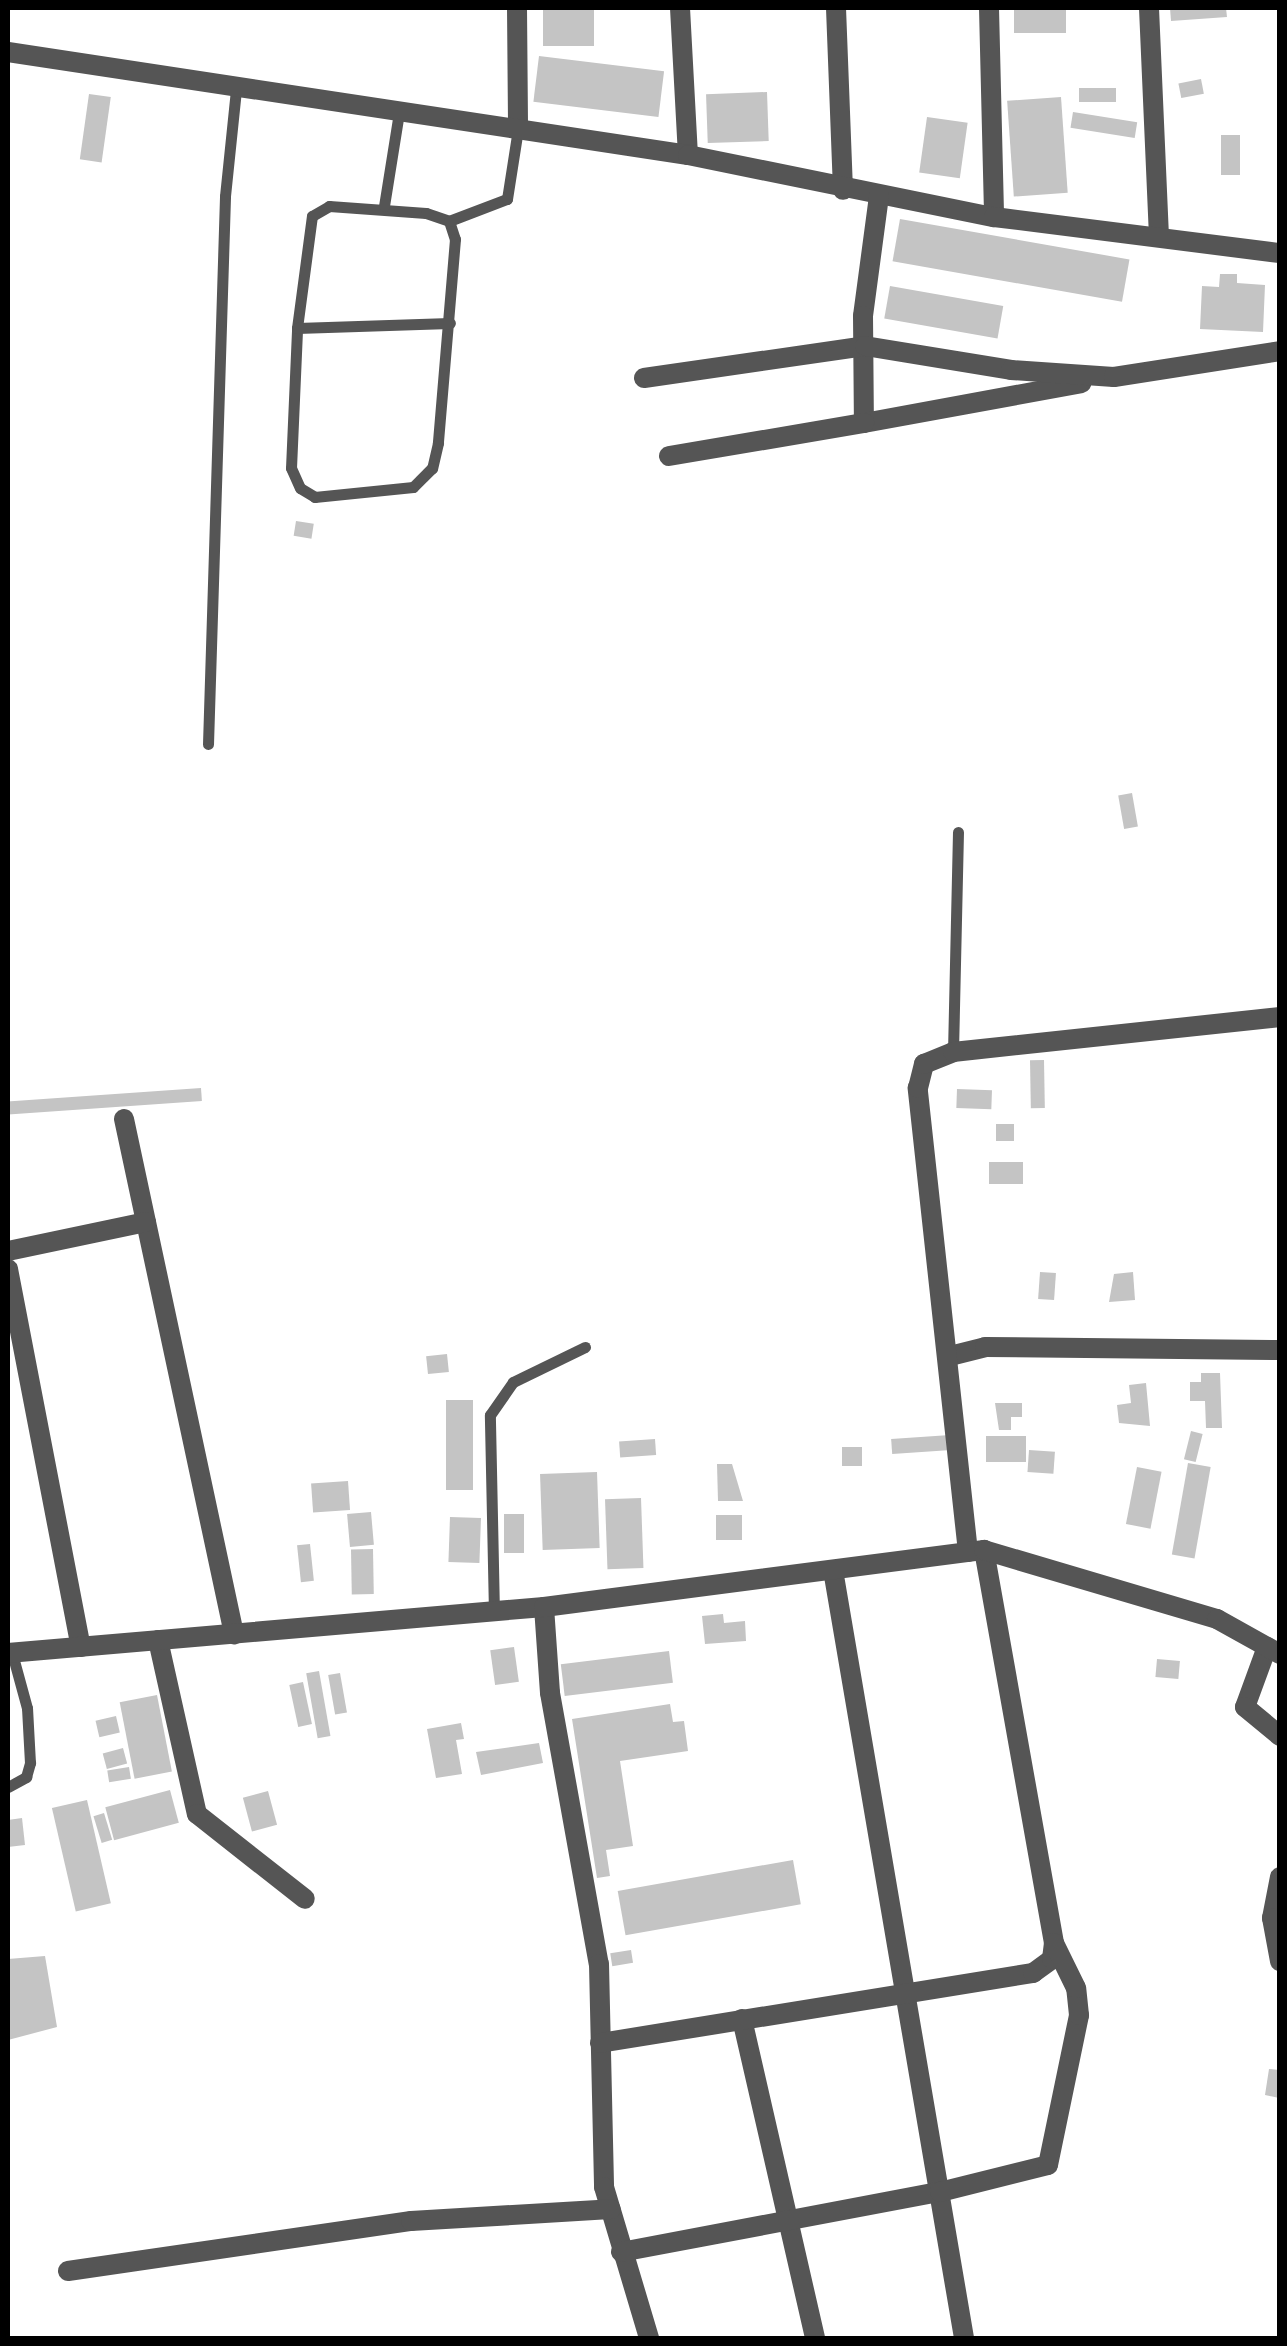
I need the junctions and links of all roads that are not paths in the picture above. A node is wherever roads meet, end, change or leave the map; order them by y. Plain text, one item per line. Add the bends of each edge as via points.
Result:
1 (517, 8) edge
2 (680, 8) edge
3 (836, 8) edge
4 (989, 8) edge
5 (1148, 8) edge
6 (8, 52) edge
7 (236, 88) junction
8 (398, 112) junction
9 (518, 129) junction
10 (688, 156) junction
11 (842, 190) junction
12 (879, 196) junction
13 (384, 206) junction
14 (994, 217) junction
15 (448, 220) junction
16 (1159, 237) junction
17 (1280, 253) edge
18 (450, 323) junction
19 (297, 328) junction
20 (865, 346) junction
21 (1280, 351) edge
22 (1114, 377) junction
23 (644, 378) dead end
24 (864, 423) junction
25 (669, 456) dead end
26 (208, 744) dead end
27 (958, 832) dead end
28 (1280, 1017) edge
29 (952, 1052) junction
30 (124, 1119) dead end
31 (146, 1222) junction
32 (8, 1251) edge
33 (8, 1268) edge
34 (585, 1348) dead end
35 (1280, 1350) edge
36 (950, 1356) junction
37 (976, 1551) junction
38 (834, 1570) junction
39 (544, 1608) junction
40 (494, 1613) junction
41 (234, 1634) junction
42 (158, 1640) junction
43 (81, 1647) junction
44 (1273, 1651) edge
45 (10, 1653) edge
46 (1280, 1736) edge
47 (8, 1787) edge
48 (1280, 1876) edge
49 (306, 1899) dead end
50 (1054, 1943) junction
51 (1280, 1961) edge
52 (901, 1992) junction
53 (742, 2019) junction
54 (600, 2043) junction
55 (940, 2192) junction
56 (611, 2208) junction
57 (790, 2220) junction
58 (621, 2252) junction
59 (68, 2271) dead end
60 (649, 2338) edge
61 (815, 2338) edge
62 (964, 2338) edge

1 - 9 street
2 - 10 street
3 - 11 street
4 - 14 street
5 - 16 street
6 - 7 street
7 - 8 street
7 - 26 lane via 225,196
8 - 9 street
8 - 13 lane
9 - 10 street
9 - 15 lane via 507,198 481,214
10 - 11 street
11 - 12 street
12 - 14 street
12 - 20 street
13 - 15 lane
13 - 19 lane via 329,206 312,216
14 - 16 street
15 - 18 lane via 455,240
16 - 17 street
18 - 19 lane
18 - 19 lane via 432,468 412,488 315,497 300,488 292,468
20 - 22 street via 1010,370
20 - 23 street
20 - 24 street
21 - 22 street
22 - 24 street
24 - 25 street
27 - 29 lane
28 - 29 street
29 - 36 street via 924,1064 918,1088
30 - 31 street
31 - 32 street
31 - 41 street
33 - 43 street
34 - 40 lane via 513,1382 490,1415
35 - 36 street via 985,1347
36 - 37 street
37 - 38 street
37 - 44 street via 1217,1619
37 - 50 street
38 - 39 street
38 - 52 street
39 - 40 street
39 - 54 street via 550,1693 599,1964
40 - 41 street
41 - 42 street
42 - 43 street
42 - 49 street via 197,1814
43 - 45 street
44 - 46 street via 1246,1707
45 - 47 lane via 27,1708 30,1762 26,1778
48 - 51 street via 1272,1918
50 - 52 street via 1052,1960 1033,1973
50 - 55 street via 1076,1988 1079,2015 1053,2158 1040,2168
52 - 53 street
52 - 55 street
53 - 54 street
53 - 57 street
54 - 56 street via 604,2187
55 - 57 street
55 - 62 street
56 - 58 street
56 - 59 street via 411,2222
57 - 58 street
57 - 61 street
58 - 60 street

